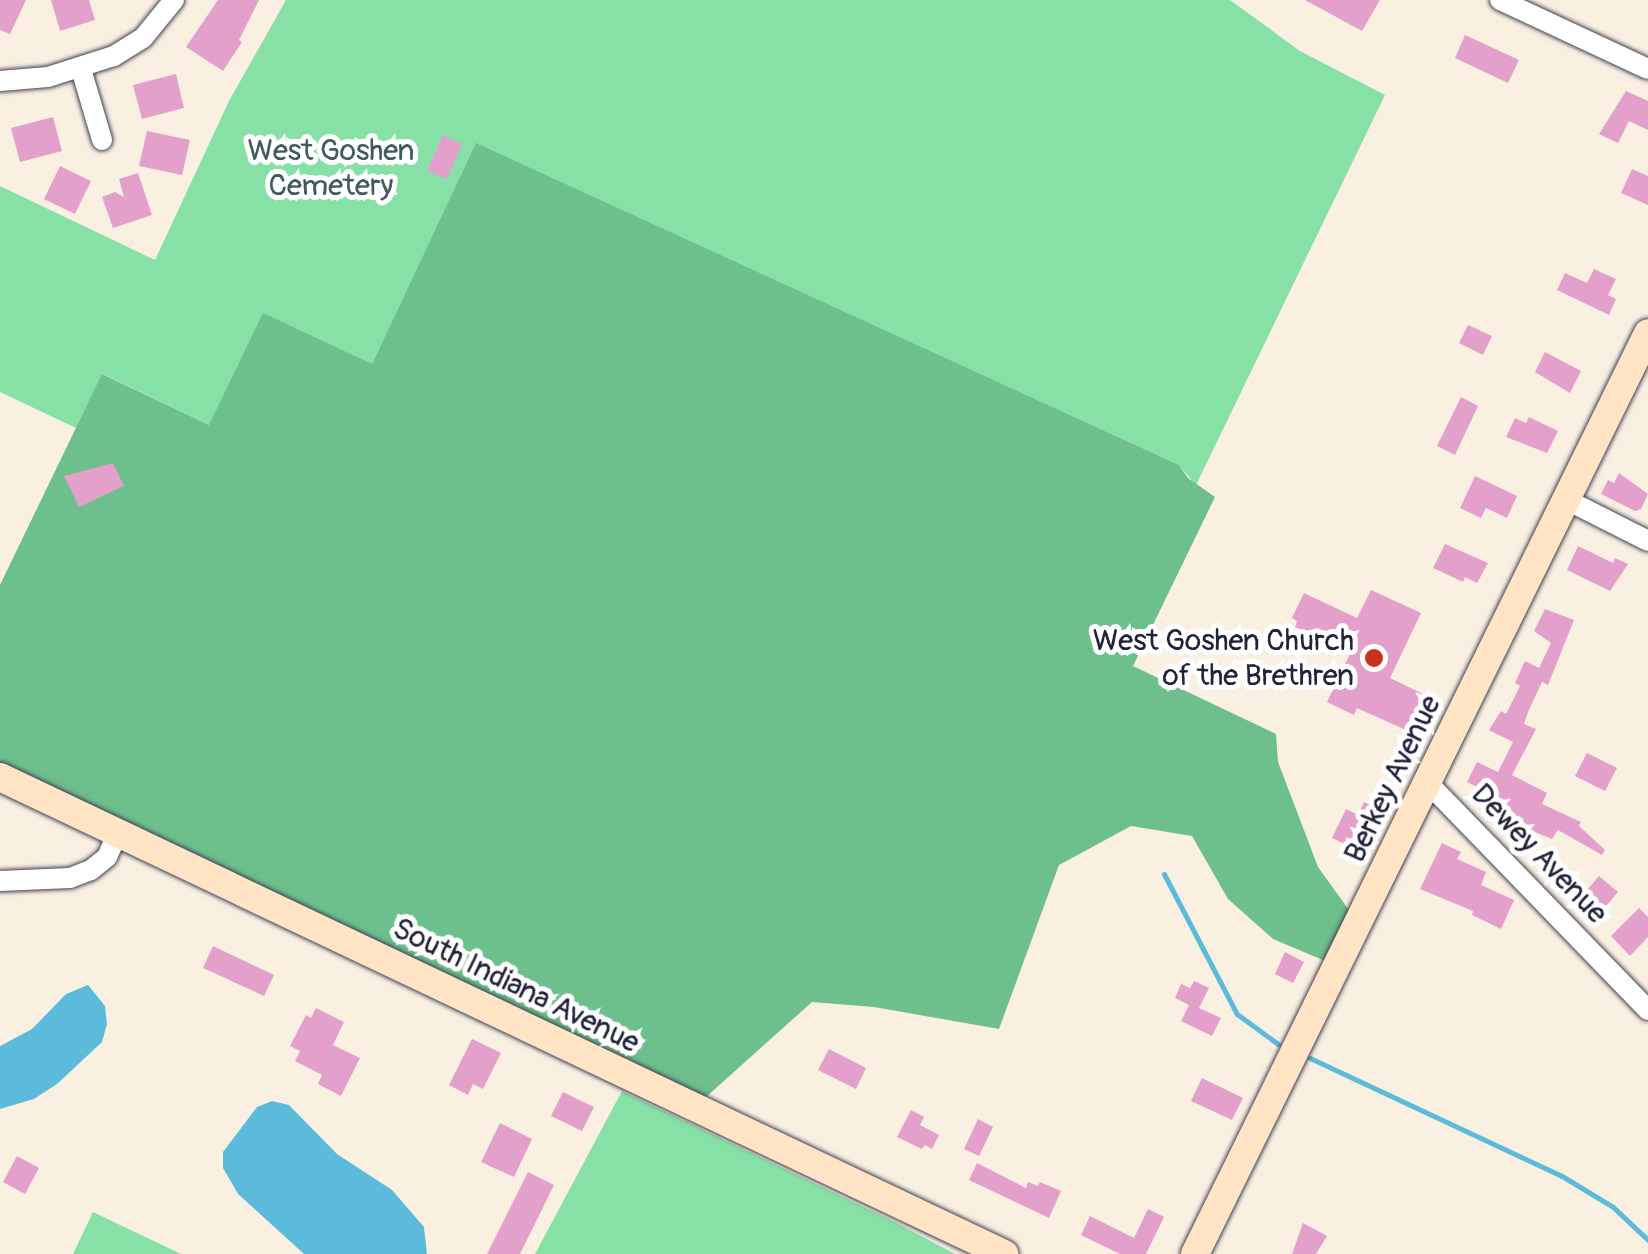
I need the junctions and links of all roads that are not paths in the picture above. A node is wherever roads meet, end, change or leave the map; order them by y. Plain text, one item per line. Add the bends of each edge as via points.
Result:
1 (174, 0) edge
2 (1500, 0) edge
3 (81, 69) junction
4 (1648, 69) edge
5 (0, 80) edge
6 (102, 140) dead end
7 (1648, 333) edge
8 (1566, 500) junction
9 (1648, 541) edge
10 (0, 777) edge
11 (1428, 782) junction
12 (118, 832) junction
13 (0, 881) edge
14 (1648, 1010) edge
15 (1004, 1254) edge
16 (1196, 1254) edge

1 - 3 street via 143,38
2 - 4 street
3 - 5 street
3 - 6 street
7 - 8 street, Berkey Avenue
8 - 9 street
8 - 11 street, Berkey Avenue
10 - 12 street, South Indiana Avenue
11 - 14 street, Dewey Avenue
11 - 16 street, Berkey Avenue
12 - 13 street via 91,870 70,878
12 - 15 street, South Indiana Avenue

